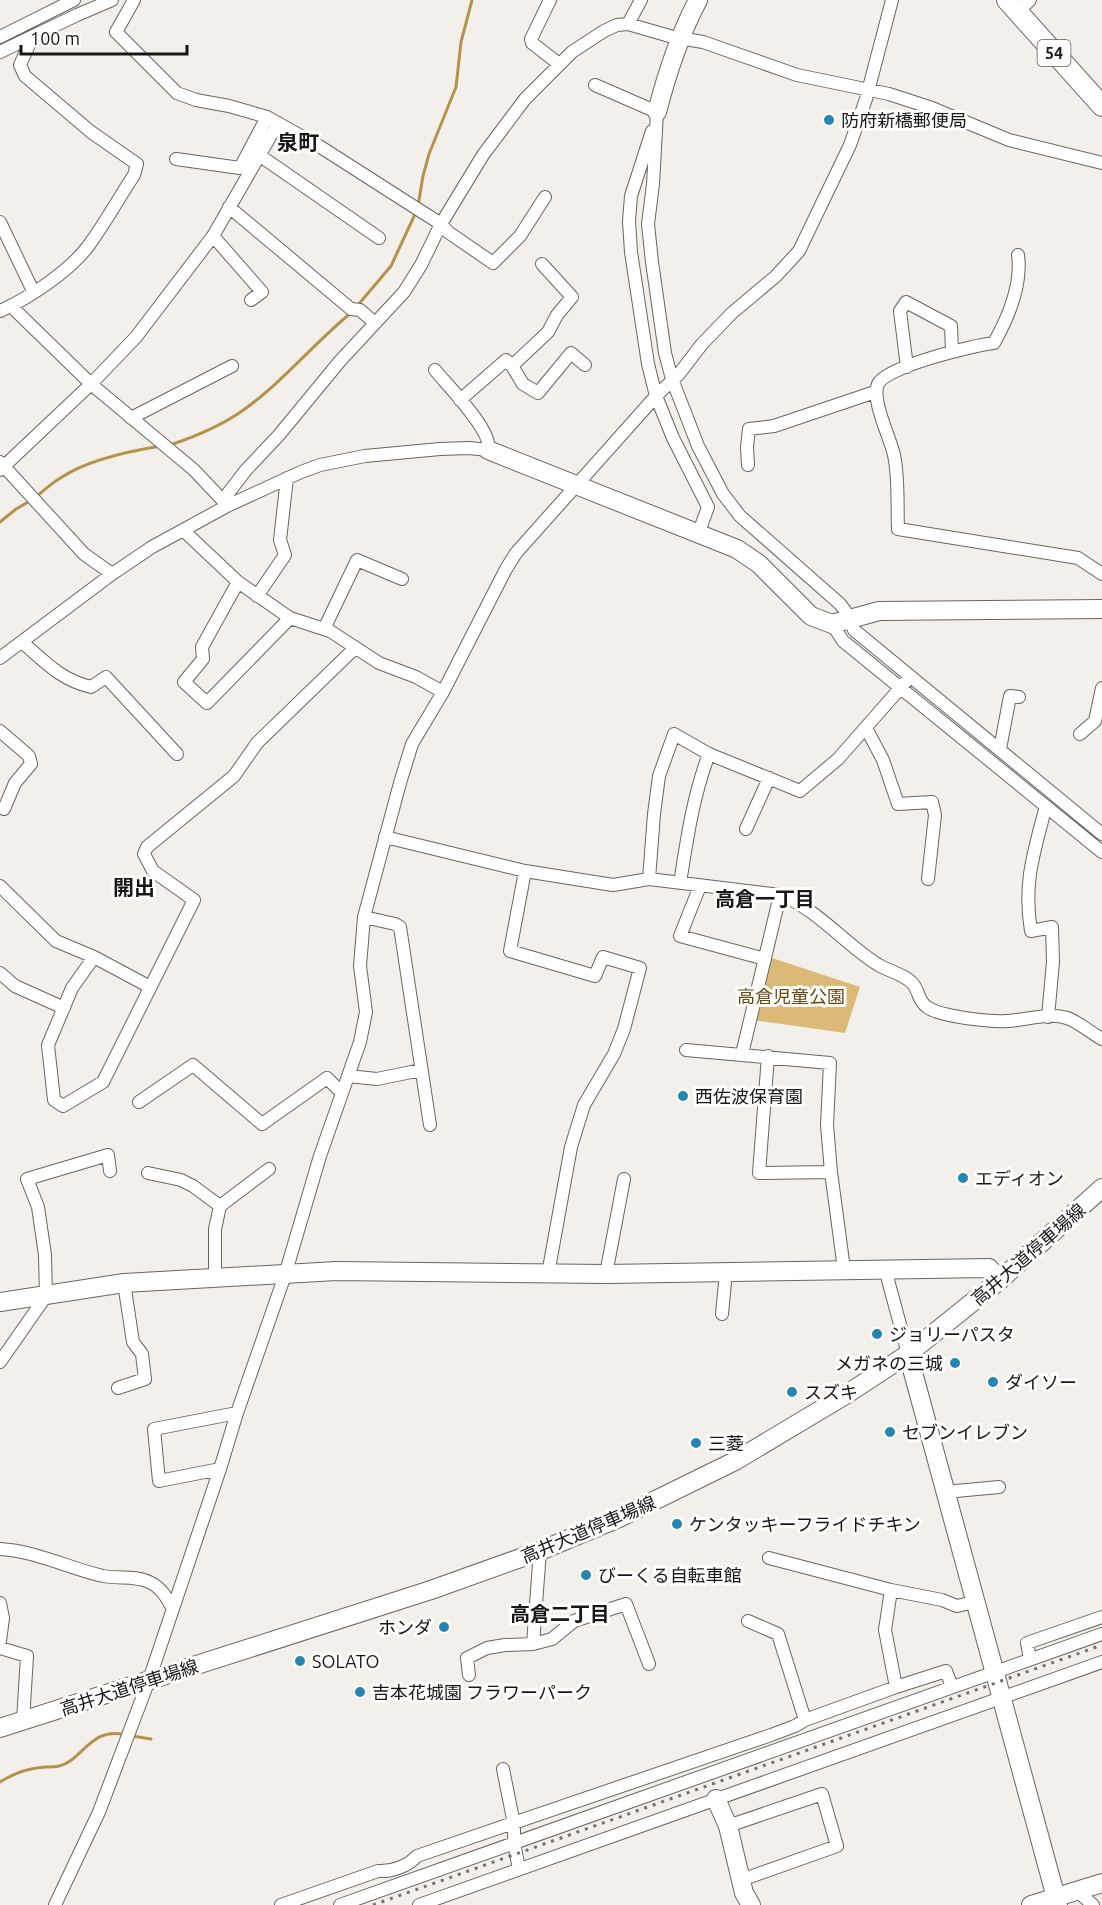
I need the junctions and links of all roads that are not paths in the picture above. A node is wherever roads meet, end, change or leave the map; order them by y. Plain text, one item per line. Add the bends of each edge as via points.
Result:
1 (74, 0) edge
2 (112, 0) edge
3 (134, 0) edge
4 (550, 0) edge
5 (641, 0) edge
6 (698, 0) edge
7 (892, 0) edge
8 (1018, 4) edge
9 (628, 24) junction
10 (33, 36) junction
11 (0, 37) edge
12 (680, 38) junction
13 (0, 52) edge
14 (559, 64) junction
15 (595, 85) dead end
16 (868, 89) junction
17 (1102, 106) edge
18 (657, 112) junction
19 (273, 120) junction
20 (259, 155) junction
21 (176, 159) dead end
22 (1102, 163) edge
23 (545, 197) dead end
24 (229, 207) junction
25 (0, 222) edge
26 (441, 224) junction
27 (213, 236) junction
28 (379, 238) dead end
29 (1018, 255) dead end
30 (542, 264) dead end
31 (33, 291) junction
32 (251, 300) dead end
33 (12, 305) junction
34 (0, 311) edge
35 (375, 322) junction
36 (952, 351) junction
37 (585, 365) dead end
38 (232, 366) dead end
39 (512, 366) junction
40 (907, 367) junction
41 (435, 370) dead end
42 (672, 380) junction
43 (91, 384) junction
44 (875, 392) junction
45 (656, 396) junction
46 (460, 399) junction
47 (131, 418) junction
48 (488, 450) junction
49 (748, 465) dead end
50 (2, 466) edge
51 (287, 478) junction
52 (575, 486) junction
53 (225, 503) junction
54 (184, 531) junction
55 (699, 532) junction
56 (112, 574) junction
57 (1102, 574) edge
58 (402, 579) dead end
59 (238, 582) junction
60 (257, 596) junction
61 (1102, 609) edge
62 (290, 618) junction
63 (840, 622) junction
64 (324, 629) junction
65 (22, 642) junction
66 (355, 648) junction
67 (0, 658) edge
68 (910, 677) junction
69 (1102, 688) edge
70 (902, 689) junction
71 (443, 692) junction
72 (1019, 697) dead end
73 (866, 728) junction
74 (0, 731) edge
75 (1080, 734) dead end
76 (1000, 749) junction
77 (177, 754) dead end
78 (709, 754) junction
79 (769, 778) junction
80 (1046, 806) junction
81 (4, 809) dead end
82 (746, 829) dead end
83 (1102, 834) edge
84 (385, 837) junction
85 (1101, 850) edge
86 (525, 871) junction
87 (649, 879) junction
88 (928, 879) dead end
89 (680, 883) junction
90 (0, 886) edge
91 (700, 886) junction
92 (780, 896) junction
93 (364, 917) junction
94 (94, 957) junction
95 (765, 959) junction
96 (0, 974) edge
97 (150, 987) junction
98 (64, 1008) junction
99 (1048, 1017) junction
100 (1102, 1039) edge
101 (686, 1050) dead end
102 (742, 1054) junction
103 (768, 1056) junction
104 (421, 1070) junction
105 (348, 1076) junction
106 (342, 1093) junction
107 (140, 1102) dead end
108 (430, 1125) dead end
109 (269, 1169) dead end
110 (110, 1171) dead end
111 (831, 1172) junction
112 (148, 1173) dead end
113 (624, 1179) dead end
114 (1098, 1196) edge
115 (220, 1206) junction
116 (844, 1269) junction
117 (885, 1269) junction
118 (726, 1272) junction
119 (548, 1274) junction
120 (606, 1274) junction
121 (285, 1275) junction
122 (215, 1278) junction
123 (1000, 1280) junction
124 (124, 1283) junction
125 (46, 1296) junction
126 (0, 1302) edge
127 (722, 1314) dead end
128 (908, 1354) junction
129 (0, 1362) edge
130 (118, 1388) dead end
131 (237, 1413) junction
132 (220, 1469) junction
133 (999, 1487) dead end
134 (945, 1492) junction
135 (0, 1550) edge
136 (540, 1551) junction
137 (769, 1558) dead end
138 (891, 1590) junction
139 (974, 1602) junction
140 (0, 1603) edge
141 (174, 1609) junction
142 (1102, 1617) edge
143 (748, 1621) dead end
144 (1102, 1634) edge
145 (0, 1641) edge
146 (533, 1644) junction
147 (0, 1647) edge
148 (1030, 1659) junction
149 (1102, 1662) edge
150 (649, 1664) dead end
151 (993, 1672) junction
152 (469, 1675) dead end
153 (149, 1680) junction
154 (896, 1686) junction
155 (952, 1687) junction
156 (1000, 1698) junction
157 (805, 1720) junction
158 (23, 1721) junction
159 (0, 1728) edge
160 (503, 1769) dead end
161 (716, 1799) junction
162 (514, 1824) junction
163 (728, 1826) junction
164 (514, 1843) junction
165 (519, 1869) junction
166 (741, 1880) junction
167 (1102, 1883) edge
168 (1077, 1891) junction
169 (310, 1900) edge
170 (1057, 1901) edge
171 (55, 1905) edge
172 (281, 1905) edge
173 (340, 1905) edge
174 (419, 1905) edge
175 (751, 1905) edge
176 (1031, 1905) edge
177 (1093, 1905) edge

1 - 11 street
2 - 10 street
3 - 19 street via 116,32 177,93
4 - 14 street via 531,39
5 - 9 street
6 - 12 street
7 - 16 street
8 - 17 main road, 54
9 - 12 street
9 - 14 street via 604,32
10 - 13 street
10 - 31 street via 20,65 25,76 91,132 137,164 134,175 88,247 76,261
12 - 16 street via 797,75
12 - 18 street
14 - 26 street via 525,99 483,155
15 - 18 street
16 - 22 street via 932,108 1009,141
16 - 42 street via 850,145 799,251 732,313
18 - 42 street via 648,224
18 - 45 street via 636,174 629,221 641,320
19 - 20 street
19 - 21 street via 240,168
19 - 26 street
20 - 24 street
20 - 28 street
23 - 26 street via 520,236 493,263
24 - 27 street
24 - 35 street via 351,309 360,310
25 - 31 street
26 - 35 street via 404,292
27 - 32 street via 262,292
27 - 43 street via 136,337
29 - 36 street via 1020,267 1014,290 994,343
30 - 39 street via 572,297 548,332
31 - 33 street
33 - 34 street
33 - 43 street
35 - 53 street
36 - 40 street
36 - 40 street via 951,326 906,302 900,311
37 - 39 street via 571,353 538,393 523,384
38 - 47 street
39 - 46 street via 506,360
40 - 44 street via 879,381
41 - 46 street
42 - 45 street
42 - 63 street via 723,494 740,516 840,604
43 - 47 street
43 - 50 street
44 - 49 street via 774,426 749,429
44 - 57 street via 894,456 898,529 1078,558
45 - 52 street
45 - 55 street via 708,507
46 - 48 street via 487,436
47 - 53 street via 194,470
48 - 51 street via 440,449 365,456 320,465
48 - 52 street
50 - 56 street via 84,554
51 - 53 street
51 - 60 street via 280,540 285,555
52 - 55 street
52 - 71 street via 516,553
53 - 54 street
54 - 56 street
54 - 59 street
55 - 63 street via 759,564 811,616
56 - 65 street
58 - 64 street via 357,560
59 - 60 street
59 - 62 street via 202,647 203,659 184,682 207,703
60 - 62 street
61 - 63 street via 879,611
62 - 64 street
63 - 68 street
63 - 70 street via 843,641
64 - 66 street
65 - 67 street
65 - 77 street via 74,683 91,687 106,677
66 - 71 street
66 - 97 street via 256,743 234,776 147,847 144,854 153,871 194,900
68 - 70 street
68 - 76 street
69 - 75 street via 1095,722
70 - 73 street
70 - 80 street
71 - 84 street via 412,744
72 - 76 street via 1010,696
73 - 79 street via 838,759 800,791
73 - 88 street via 883,760 898,804 932,802 935,815
74 - 81 street via 29,756 31,764 15,783
76 - 83 street
78 - 79 street
78 - 87 street via 674,734 659,776
78 - 89 street via 692,810
79 - 82 street
80 - 85 street
80 - 99 street via 1027,885 1031,931 1052,927
84 - 86 street
84 - 93 street
86 - 87 street via 613,885
86 - 119 street via 510,951 596,976 603,957 640,968 624,1029 584,1106 571,1147
87 - 89 street
89 - 91 street
90 - 94 street via 56,941
91 - 92 street
91 - 95 street via 680,936
92 - 95 street
92 - 99 street via 818,918 877,965 913,983 927,1008 977,1020 1006,1022
93 - 104 street via 400,927
93 - 105 street via 360,966 366,1012
94 - 97 street
94 - 98 street via 72,988
95 - 102 street
96 - 98 street via 15,986
97 - 98 street via 103,1082 63,1106 54,1100 48,1045
99 - 100 street via 1068,1018
101 - 102 street
102 - 103 street
103 - 111 street via 830,1063 827,1125
103 - 111 street via 759,1173
104 - 105 street via 376,1079
104 - 108 street
105 - 106 street
106 - 107 street via 327,1078 262,1124 193,1065
106 - 121 street
109 - 115 street
110 - 125 street via 108,1155 27,1179 38,1207
111 - 116 street
112 - 115 street via 181,1180
113 - 120 street
114 - 123 street, 高井大道停車場線
115 - 122 street via 215,1229
116 - 117 street
116 - 118 street
117 - 123 street via 989,1268
117 - 128 street
118 - 120 street
118 - 127 street
119 - 120 street
119 - 121 street via 336,1271
121 - 122 street
121 - 131 street
122 - 124 street
123 - 128 street, 高井大道停車場線
124 - 125 street
124 - 130 street via 133,1342 142,1354 145,1379
125 - 126 street
125 - 129 street
128 - 134 street
128 - 136 street, 高井大道停車場線 via 735,1461 619,1518
131 - 132 street
131 - 132 street via 154,1429 159,1481
132 - 141 street
133 - 134 street
134 - 139 street
135 - 141 street via 55,1560 101,1575 150,1582 164,1593
136 - 146 street
136 - 153 street, 高井大道停車場線
137 - 138 street
138 - 139 street via 957,1606
138 - 154 street via 885,1630
139 - 151 street
140 - 145 street
141 - 153 street
142 - 148 street via 1028,1643
143 - 157 street via 778,1634
144 - 148 street
146 - 150 street via 552,1639 574,1621 626,1604
146 - 152 street via 487,1648 467,1658
147 - 158 street via 27,1656
148 - 151 street
149 - 156 street
151 - 155 street
151 - 156 street
153 - 158 street, 高井大道停車場線
153 - 171 street via 99,1812
154 - 155 street via 946,1671
154 - 157 street
155 - 164 street
156 - 161 street
156 - 170 street
157 - 162 street
158 - 159 street, 高井大道停車場線
160 - 162 street
161 - 163 street
161 - 165 street
162 - 164 street
162 - 169 street via 417,1856 411,1863 378,1871
163 - 166 street
163 - 166 street via 822,1794 837,1845
164 - 165 street
164 - 173 street
165 - 174 street
166 - 175 street
167 - 168 street
168 - 170 street
168 - 177 street
169 - 172 street
170 - 176 street

